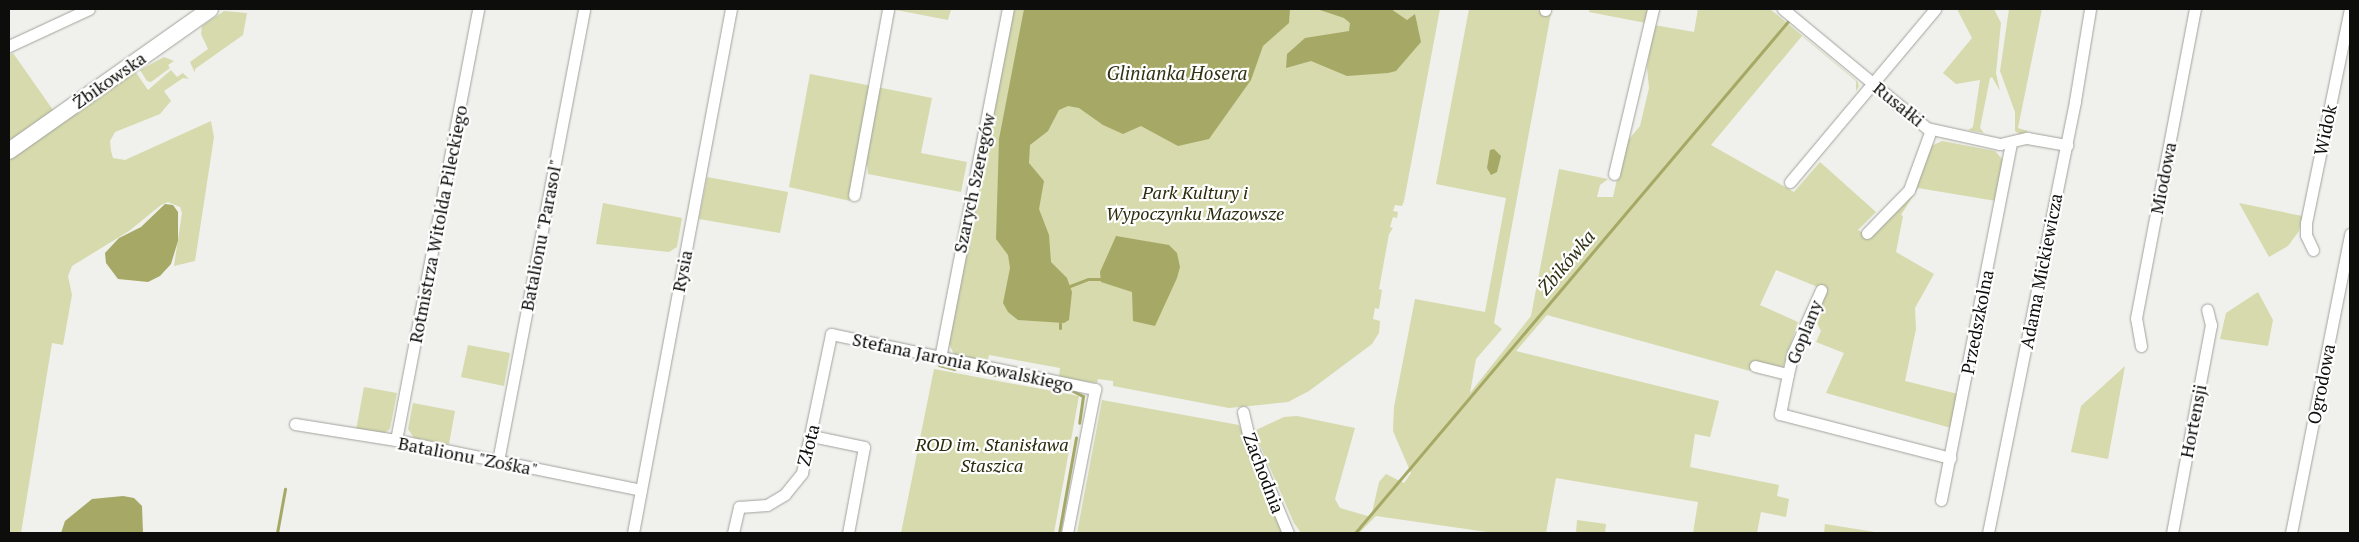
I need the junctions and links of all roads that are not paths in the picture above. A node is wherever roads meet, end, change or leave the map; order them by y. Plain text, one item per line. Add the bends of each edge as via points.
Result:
1 (89, 9) edge
2 (210, 9) edge
3 (478, 9) edge
4 (584, 9) edge
5 (731, 9) edge
6 (888, 9) edge
7 (1008, 9) edge
8 (1653, 9) edge
9 (1783, 9) edge
10 (1934, 9) edge
11 (2090, 9) edge
12 (2195, 9) edge
13 (2350, 9) edge
14 (9, 46) edge
15 (1873, 83) junction
16 (1931, 130) junction
17 (2011, 143) junction
18 (2067, 145) junction
19 (9, 151) edge
20 (1614, 174) dead end
21 (1790, 182) dead end
22 (854, 195) dead end
23 (1867, 234) dead end
24 (2350, 234) edge
25 (2313, 250) dead end
26 (1821, 290) dead end
27 (2206, 309) dead end
28 (831, 334) joint
29 (2141, 346) dead end
30 (940, 358) junction
31 (1755, 366) dead end
32 (1787, 378) junction
33 (1243, 412) dead end
34 (295, 424) dead end
35 (812, 436) junction
36 (396, 440) junction
37 (1950, 458) junction
38 (498, 461) junction
39 (641, 490) junction
40 (1941, 500) dead end
41 (633, 533) edge
42 (733, 533) edge
43 (848, 533) edge
44 (1067, 533) edge
45 (1288, 533) edge
46 (1988, 533) edge
47 (2172, 533) edge
48 (2291, 533) edge

1 - 14 street
2 - 19 main road, Żbikowska
3 - 36 street, Rotmistrza Witolda Pileckiego
4 - 38 street, Batalionu "Parasol"
5 - 39 street, Rysia
6 - 22 street
7 - 30 street, Szarych Szeregów
8 - 20 street
9 - 15 street, Rusałki
10 - 15 street
11 - 18 street, Adama Mickiewicza
12 - 29 street, Miodowa via 2136,318
13 - 25 street, Widok via 2306,223 2305,232
15 - 16 street, Rusałki
15 - 21 street
16 - 17 street, Rusałki via 2000,144
16 - 23 street via 1909,190
17 - 18 street, Rusałki via 2027,138
17 - 37 street, Przedszkolna
18 - 46 street, Adama Mickiewicza
24 - 48 street, Ogrodowa
26 - 32 street, Goplany via 1793,353
27 - 47 street, Hortensji via 2211,325
28 - 30 street, Stefana Jaronia Kowalskiego
28 - 35 street, Złota
30 - 44 street, Stefana Jaronia Kowalskiego via 1095,388
31 - 32 street, Goplany
32 - 37 street via 1780,414
33 - 45 street, Zachodnia via 1249,438
34 - 36 street, Batalionu "Zośka"
35 - 42 street, Złota via 804,468 792,488 767,505 738,508
35 - 43 street via 864,447
36 - 38 street, Batalionu "Zośka"
37 - 40 street, Przedszkolna
38 - 39 street, Batalionu "Zośka"
39 - 41 street, Rysia

